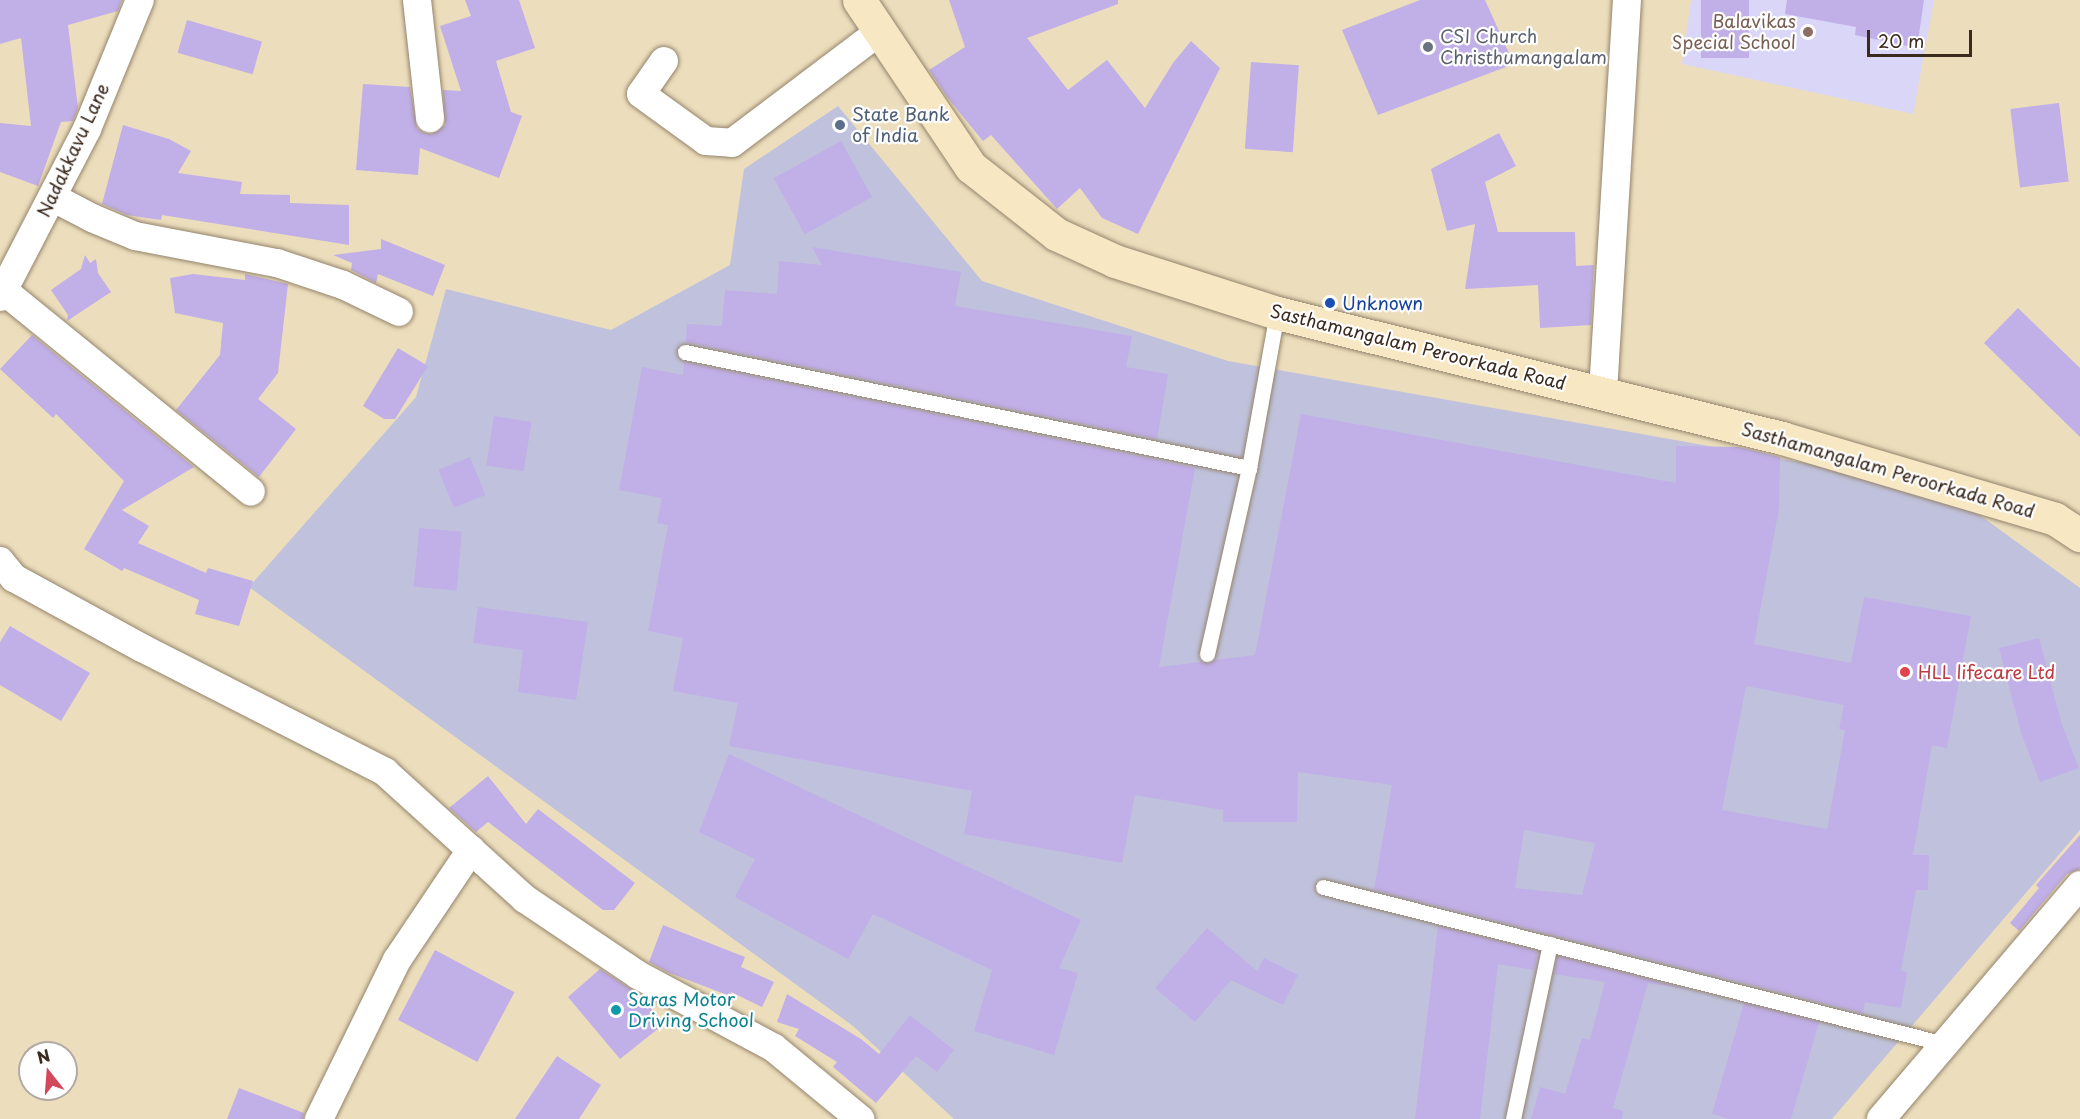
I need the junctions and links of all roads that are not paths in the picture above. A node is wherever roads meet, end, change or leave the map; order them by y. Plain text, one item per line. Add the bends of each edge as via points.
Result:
1 (140, 0) edge
2 (417, 0) edge
3 (859, 0) edge
4 (1627, 0) edge
5 (880, 31) junction
6 (664, 61) dead end
7 (430, 117) dead end
8 (52, 197) junction
9 (2, 294) edge
10 (399, 312) dead end
11 (1277, 313) junction
12 (685, 352) dead end
13 (1603, 392) junction
14 (1249, 468) junction
15 (251, 492) dead end
16 (2080, 536) edge
17 (0, 561) edge
18 (1208, 654) dead end
19 (471, 850) junction
20 (2080, 885) edge
21 (1323, 887) dead end
22 (1550, 944) junction
23 (1945, 1044) junction
24 (319, 1119) edge
25 (860, 1119) edge
26 (1513, 1119) edge
27 (1881, 1119) edge

1 - 8 street, Nadakkavu Lane via 87,129
2 - 7 street
3 - 5 street, Sasthamangalam Peroorkada Road
4 - 13 street
5 - 6 street via 732,143 706,141 641,94
5 - 11 street, Sasthamangalam Peroorkada Road via 971,167 1056,234 1115,261
8 - 9 street, Nadakkavu Lane
8 - 10 street via 135,236 277,263 343,285
9 - 15 street
11 - 13 street, Sasthamangalam Peroorkada Road
11 - 14 lane
12 - 14 lane
13 - 16 street, Sasthamangalam Peroorkada Road via 1782,438 2055,519
14 - 18 lane
17 - 19 street via 14,578 385,772
19 - 24 street via 397,960
19 - 25 street via 525,899 638,975 774,1048
20 - 23 street
21 - 22 lane
22 - 23 lane
22 - 26 lane
23 - 27 street

